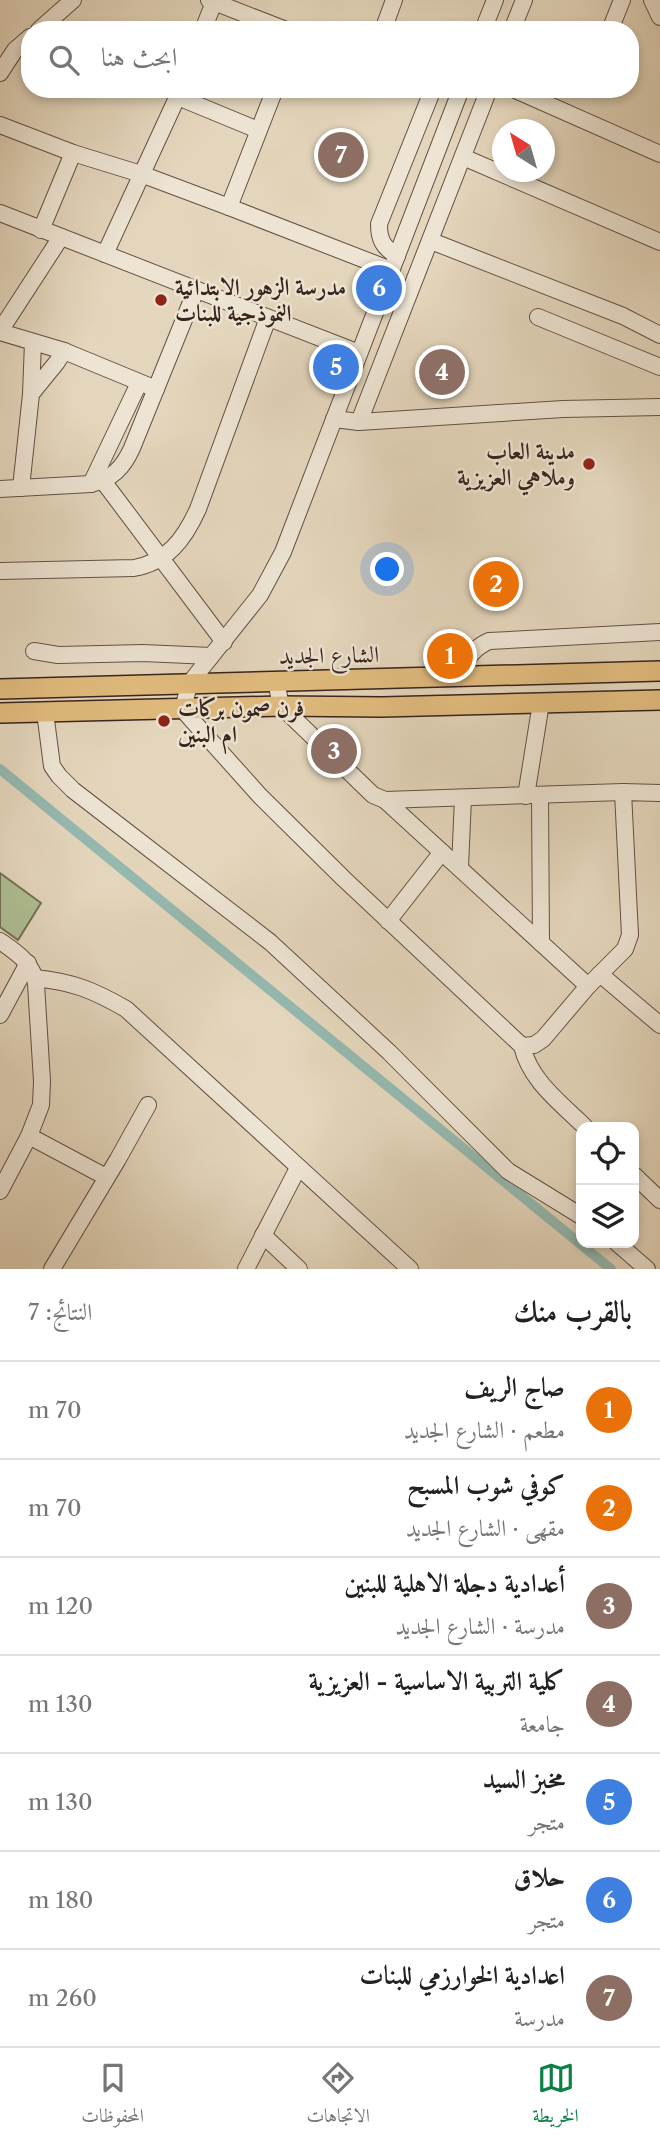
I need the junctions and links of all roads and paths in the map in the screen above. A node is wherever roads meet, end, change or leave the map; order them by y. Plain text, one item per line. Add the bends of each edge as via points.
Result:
1 (73, 0) edge
2 (394, 0) edge
3 (495, 0) edge
4 (524, 0) edge
5 (622, 0) edge
6 (652, 0) edge
7 (211, 1) edge
8 (660, 17) edge
9 (48, 21) edge
10 (205, 21) edge
11 (263, 21) edge
12 (386, 21) edge
13 (487, 21) edge
14 (520, 21) edge
15 (614, 21) edge
16 (21, 45) edge
17 (0, 73) edge
18 (177, 98) edge
19 (190, 98) edge
20 (271, 98) edge
21 (430, 98) edge
22 (457, 98) edge
23 (486, 98) edge
24 (533, 98) edge
25 (0, 125) edge
26 (258, 130) junction
27 (73, 153) junction
28 (660, 154) edge
29 (463, 157) junction
30 (141, 174) junction
31 (229, 207) junction
32 (0, 214) edge
33 (41, 230) junction
34 (61, 237) junction
35 (431, 241) junction
36 (660, 242) edge
37 (106, 254) junction
38 (394, 263) junction
39 (196, 290) junction
40 (538, 317) dead end
41 (268, 318) junction
42 (0, 331) edge
43 (660, 335) edge
44 (33, 342) junction
45 (64, 351) junction
46 (359, 353) junction
47 (660, 366) edge
48 (139, 383) junction
49 (156, 389) junction
50 (32, 394) junction
51 (660, 407) edge
52 (334, 419) junction
53 (359, 422) junction
54 (97, 483) junction
55 (21, 488) junction
56 (0, 489) edge
57 (161, 559) junction
58 (0, 571) edge
59 (660, 632) edge
60 (224, 642) junction
61 (34, 651) dead end
62 (211, 656) junction
63 (660, 671) edge
64 (457, 677) junction
65 (276, 681) junction
66 (189, 684) junction
67 (0, 689) edge
68 (660, 700) edge
69 (541, 703) junction
70 (281, 706) junction
71 (183, 710) junction
72 (45, 712) junction
73 (0, 713) edge
74 (623, 792) junction
75 (660, 793) edge
76 (533, 796) junction
77 (463, 798) junction
78 (385, 800) junction
79 (442, 852) junction
80 (460, 867) junction
81 (388, 921) junction
82 (0, 941) edge
83 (541, 943) junction
84 (28, 962) junction
85 (600, 974) junction
86 (35, 978) junction
87 (588, 986) junction
88 (0, 1015) edge
89 (660, 1025) edge
90 (522, 1046) junction
91 (148, 1105) dead end
92 (580, 1122) edge
93 (29, 1136) junction
94 (298, 1168) junction
95 (106, 1177) junction
96 (639, 1180) edge
97 (0, 1191) edge
98 (660, 1200) edge
99 (576, 1213) edge
100 (263, 1236) junction
101 (623, 1248) edge
102 (52, 1269) edge
103 (246, 1269) edge
104 (299, 1269) edge
105 (410, 1269) edge
106 (647, 1269) edge

1 - 9 street
2 - 12 street
3 - 13 street
4 - 14 street
5 - 15 street
6 - 8 street
7 - 10 street
7 - 11 street
16 - 17 street
18 - 30 street
19 - 26 street
20 - 26 street
21 - 38 street via 379,224 379,238
22 - 38 street
23 - 29 street
24 - 28 street
25 - 27 street
26 - 31 street
27 - 30 street
27 - 33 street
29 - 35 street
29 - 36 street
30 - 31 street
30 - 37 street
31 - 38 street
32 - 33 street
33 - 34 street
34 - 37 street
34 - 42 street
35 - 43 street via 623,316
35 - 53 street
37 - 39 street
38 - 46 street
39 - 41 street
39 - 49 street
40 - 47 street
41 - 46 street
41 - 57 street via 192,521
42 - 44 street
44 - 45 street
44 - 50 street
45 - 48 street
45 - 50 street
46 - 52 street
48 - 49 street
48 - 54 street
49 - 54 street via 125,463
50 - 55 street
51 - 53 street
52 - 53 street
52 - 60 street via 270,579
54 - 55 street
54 - 57 street
55 - 56 street
57 - 58 street via 113,570
57 - 60 street
59 - 64 street via 489,640 470,653
60 - 62 street
61 - 62 street
62 - 66 street
63 - 64 main road, الشارع الجديد
64 - 65 main road, الشارع الجديد
65 - 66 main road, الشارع الجديد
65 - 70 street
66 - 67 main road, الشارع الجديد
66 - 71 street
68 - 69 main road
69 - 70 main road
69 - 76 street
70 - 71 main road
70 - 78 street via 373,795
71 - 72 main road
71 - 81 street via 260,796
72 - 73 main road
72 - 99 street via 52,766 73,790 270,942 508,1171
74 - 75 street
74 - 76 street
74 - 85 street via 629,935 625,949
76 - 77 street
76 - 83 street
77 - 78 street
77 - 80 street
78 - 79 street
79 - 80 street
79 - 81 street
80 - 83 street
81 - 90 street
82 - 84 street
83 - 87 street
84 - 86 street
84 - 88 street
85 - 87 street
85 - 89 street
86 - 93 street via 42,1081 41,1105
86 - 94 street via 82,986 126,1009
87 - 90 street via 542,1039
90 - 92 street via 534,1077
91 - 95 street
93 - 95 street
93 - 97 street
94 - 100 street
94 - 105 street
95 - 102 street
96 - 98 street
100 - 103 street
100 - 104 street
101 - 106 street

